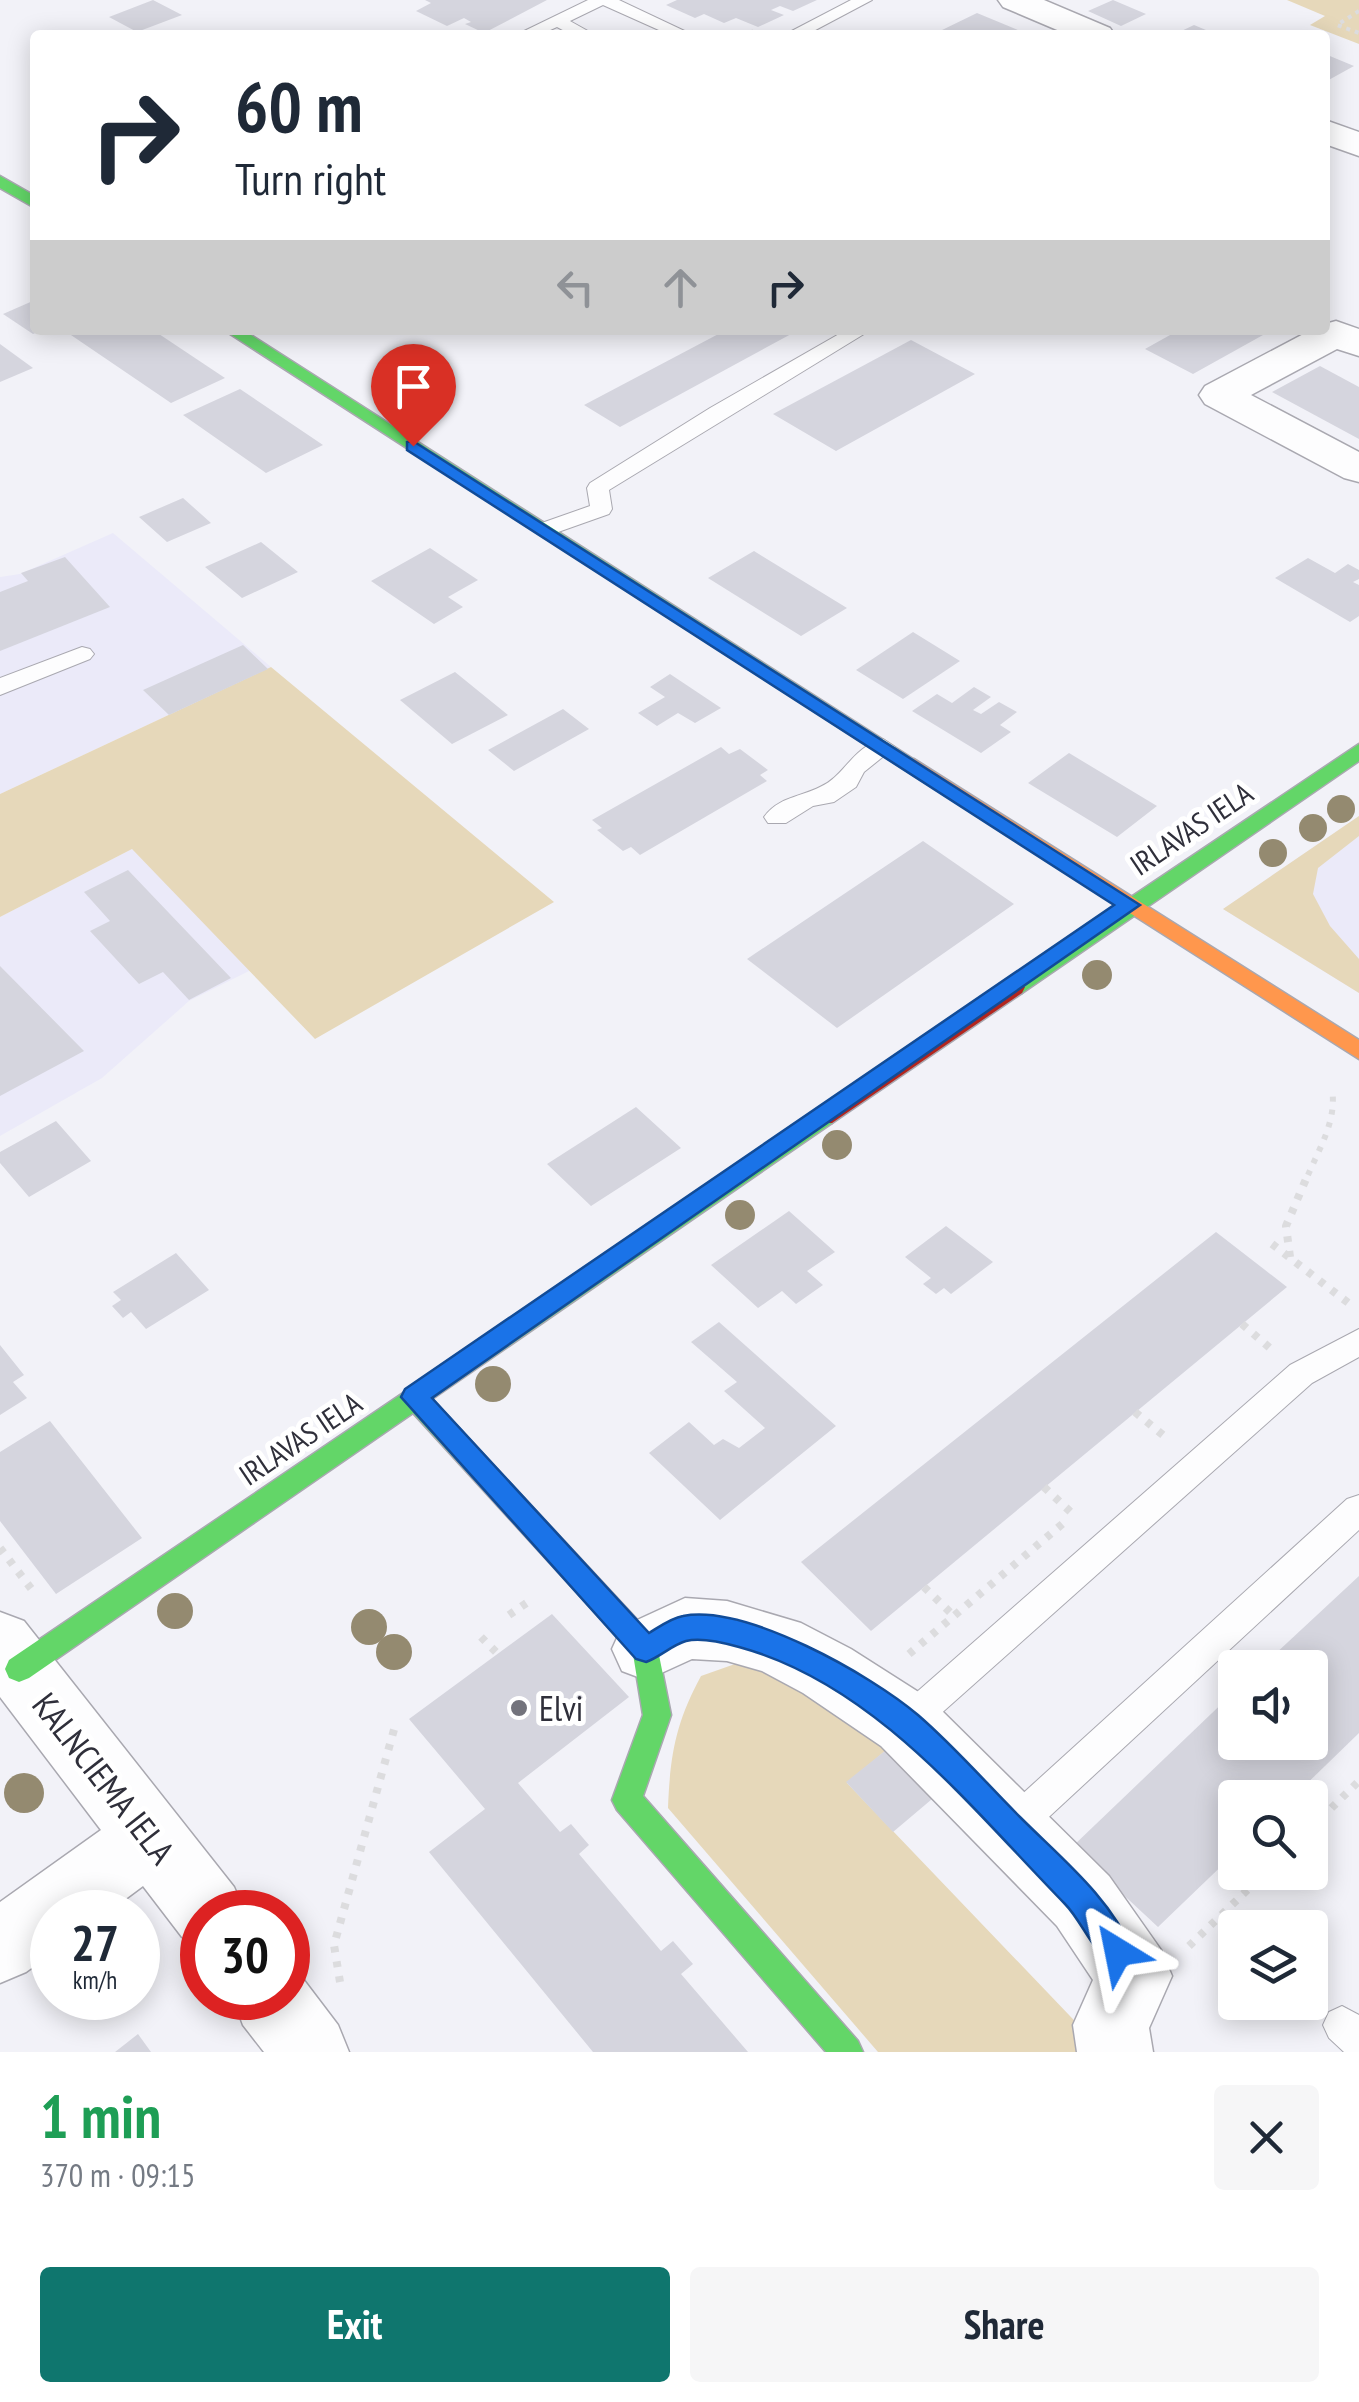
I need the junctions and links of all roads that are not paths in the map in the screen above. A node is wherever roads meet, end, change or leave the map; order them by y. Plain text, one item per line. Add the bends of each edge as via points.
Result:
1 (603, 0) edge
2 (864, 0) edge
3 (1015, 0) edge
4 (557, 20) junction
5 (536, 30) edge
6 (576, 30) edge
7 (672, 30) edge
8 (808, 30) edge
9 (1086, 30) edge
10 (1330, 133) edge
11 (1359, 145) edge
12 (0, 181) edge
13 (30, 200) edge
14 (240, 335) edge
15 (852, 335) edge
16 (1359, 344) edge
17 (1359, 469) edge
18 (544, 530) junction
19 (82, 654) dead end
20 (0, 686) edge
21 (883, 748) junction
22 (1358, 753) edge
23 (777, 817) dead end
24 (1130, 905) junction
25 (1359, 1051) edge
26 (1359, 1342) edge
27 (414, 1397) junction
28 (1359, 1509) edge
29 (646, 1650) junction
30 (10, 1656) edge
31 (906, 1723) junction
32 (1011, 1828) junction
33 (152, 1837) junction
34 (192, 1890) edge
35 (0, 1946) edge
36 (847, 2052) edge
37 (1115, 2052) edge

1 - 4 lane
1 - 7 lane
2 - 8 lane
3 - 9 street
4 - 5 lane
4 - 6 lane
10 - 11 street
12 - 13 street
14 - 18 street
15 - 18 lane via 598,488 602,508
16 - 17 street via 1336,332 1220,396
18 - 21 street
19 - 20 lane
21 - 23 lane via 825,796
21 - 24 street
22 - 24 street, IRLAVAS IELA
24 - 25 street
24 - 27 street, IRLAVAS IELA
26 - 31 lane via 1301,1374
27 - 29 street
27 - 30 street, IRLAVAS IELA
28 - 32 lane
29 - 31 street via 685,1628 777,1645
29 - 36 street via 658,1715 627,1800
30 - 33 street, KALNCIEMA IELA
31 - 32 street
32 - 37 street via 1084,1902 1136,1976 1111,2025
33 - 34 street, KALNCIEMA IELA
33 - 35 street

